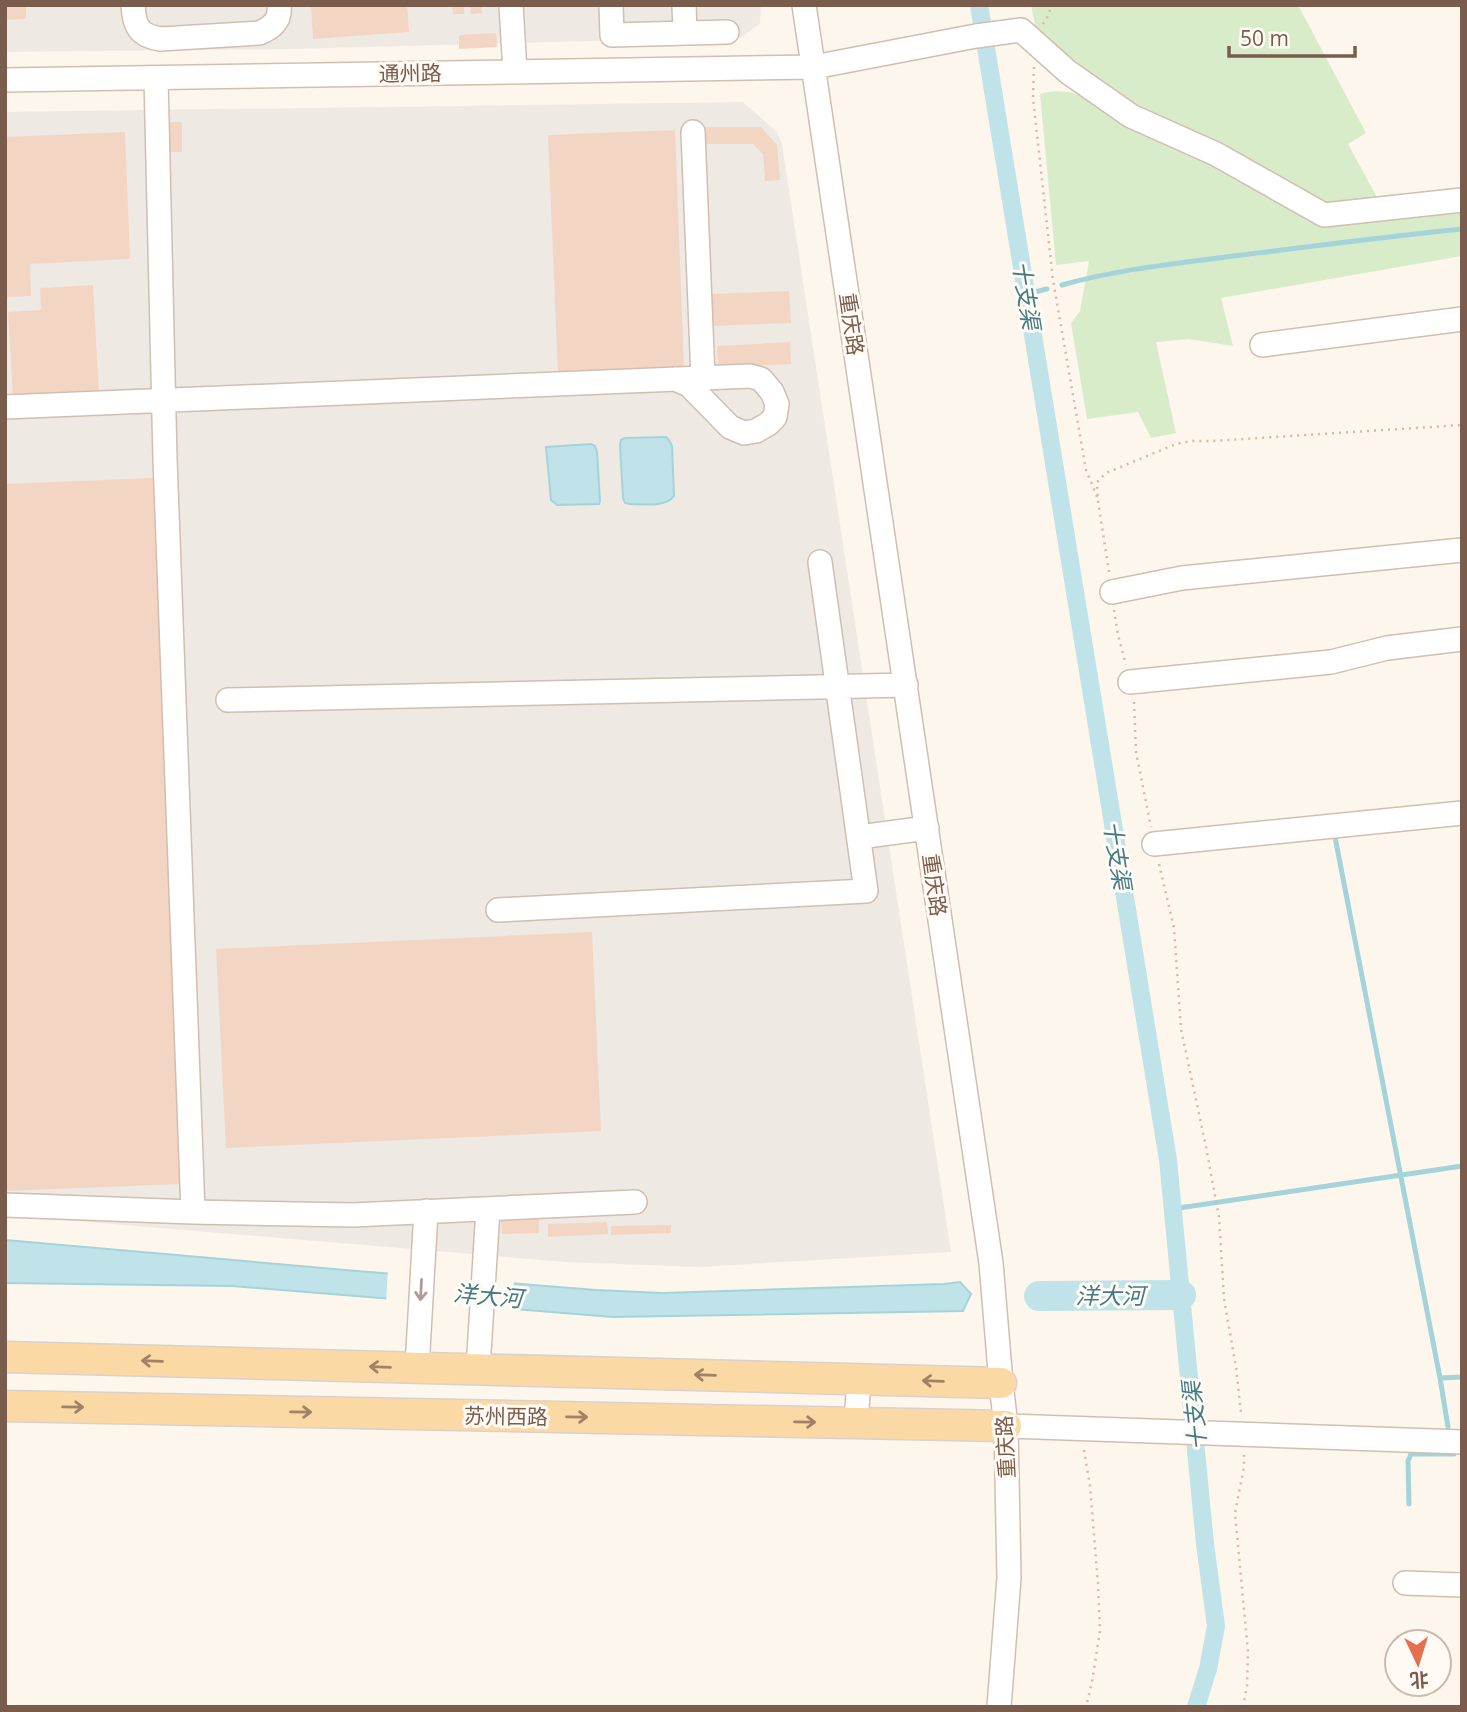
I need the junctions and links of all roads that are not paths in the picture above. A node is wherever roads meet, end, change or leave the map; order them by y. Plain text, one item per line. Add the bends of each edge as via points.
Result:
1 (133, 5) edge
2 (279, 5) edge
3 (511, 5) edge
4 (611, 5) edge
5 (684, 5) edge
6 (804, 5) edge
7 (727, 32) dead end
8 (685, 33) junction
9 (814, 67) junction
10 (515, 72) junction
11 (156, 78) junction
12 (5, 80) edge
13 (693, 132) dead end
14 (1462, 200) edge
15 (1462, 319) edge
16 (1262, 345) dead end
17 (703, 378) junction
18 (675, 379) junction
19 (164, 401) junction
20 (5, 407) edge
21 (1462, 550) edge
22 (820, 562) dead end
23 (1112, 592) road end
24 (1462, 639) edge
25 (1130, 682) road end
26 (906, 685) junction
27 (838, 686) junction
28 (228, 700) dead end
29 (1462, 813) edge
30 (927, 828) junction
31 (859, 837) junction
32 (1154, 844) road end
33 (498, 910) dead end
34 (635, 1202) dead end
35 (5, 1205) edge
36 (488, 1209) junction
37 (193, 1212) junction
38 (425, 1219) junction
39 (5, 1357) edge
40 (417, 1360) junction
41 (478, 1364) junction
42 (859, 1379) junction
43 (1001, 1383) junction
44 (5, 1406) edge
45 (856, 1423) junction
46 (1006, 1426) junction
47 (1462, 1441) edge
48 (1405, 1583) dead end
49 (1462, 1585) edge
50 (999, 1707) edge

1 - 2 street via 139,30 161,39 259,33 277,22
3 - 10 street
4 - 8 street via 612,35
5 - 8 street
6 - 9 street, 重庆路
7 - 8 street
9 - 10 street, 通州路
9 - 14 street, 通州路 via 1021,30 1068,72 1131,116 1216,153 1324,215
9 - 26 street, 重庆路
10 - 11 street, 通州路
11 - 12 street, 通州路
11 - 19 street
13 - 17 street
15 - 16 street
17 - 18 street
17 - 18 street via 761,379 777,404 775,417 756,431 744,433 730,427 689,385
18 - 19 street
19 - 20 street
19 - 37 street
21 - 23 street via 1182,578
22 - 27 street
24 - 25 street via 1387,648 1331,662
26 - 27 street
26 - 30 street, 重庆路
27 - 28 street
27 - 31 street
29 - 32 street
30 - 31 street
30 - 43 street, 重庆路 via 991,1263
31 - 33 street via 866,891
34 - 36 street
35 - 37 street
36 - 38 street
36 - 41 street
37 - 38 street
38 -> 40 street
40 -> 39 main road
40 - 41 main road
42 -> 41 main road
43 -> 42 main road
42 - 45 street
43 - 46 street, 重庆路
44 -> 45 main road, 苏州西路
45 - 46 main road, 苏州西路
46 - 47 street
46 - 50 street, 重庆路 via 1009,1578
48 - 49 street

